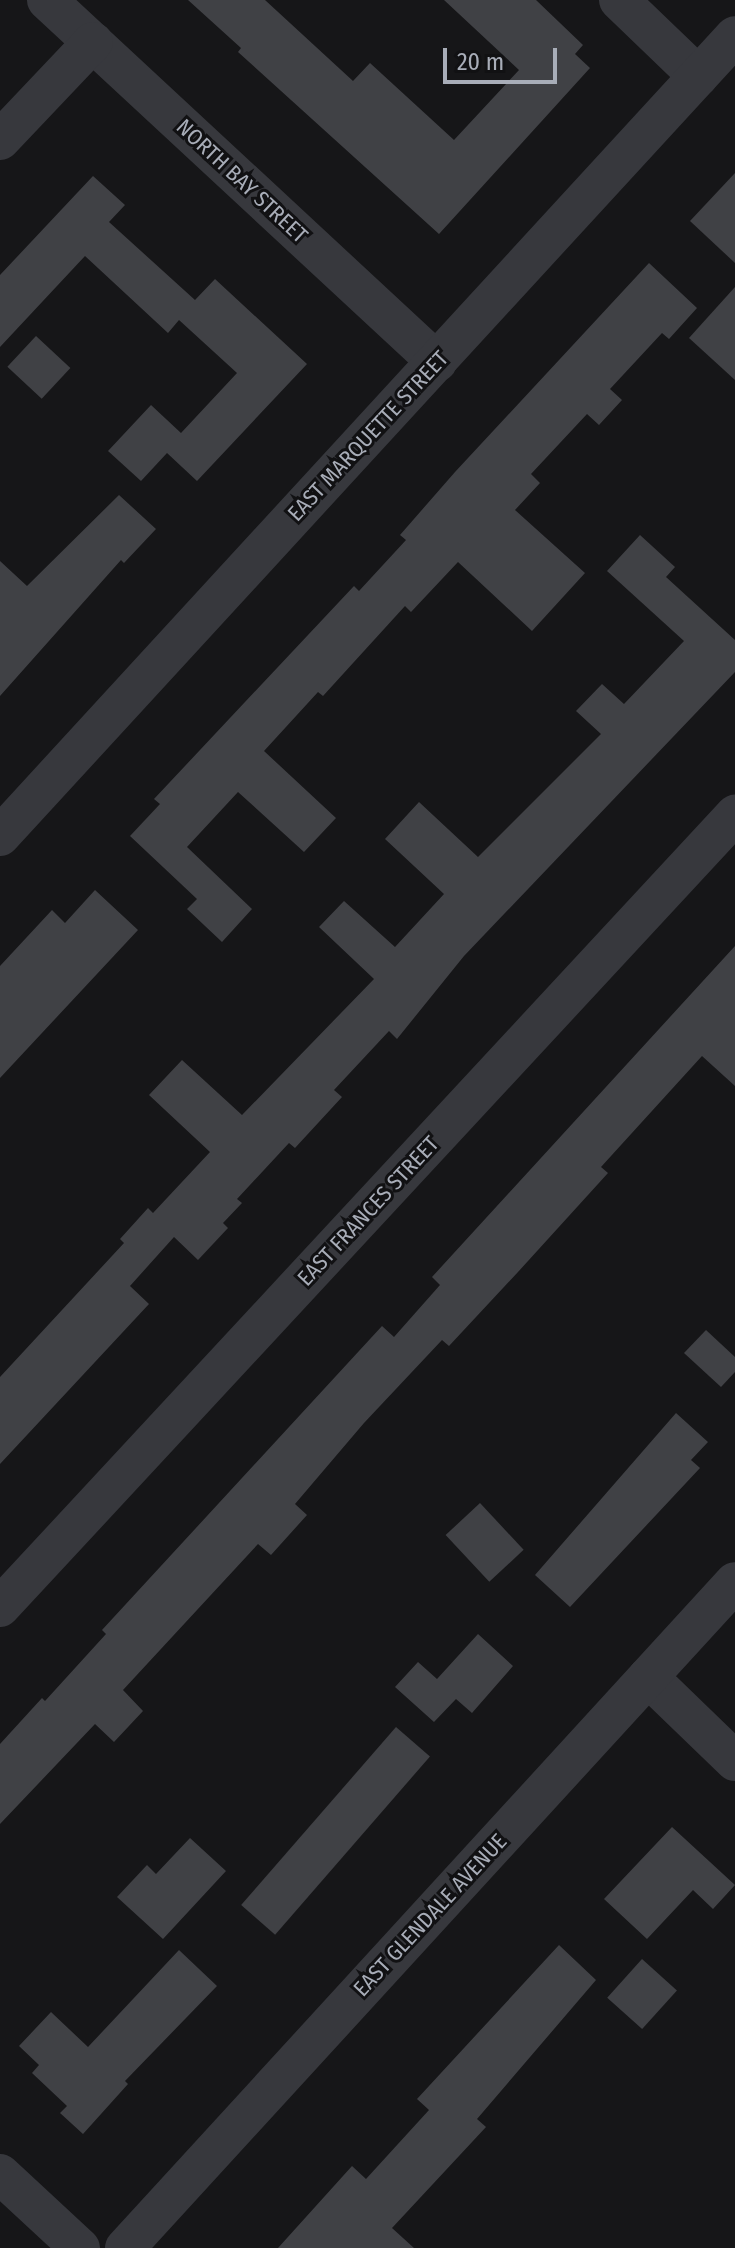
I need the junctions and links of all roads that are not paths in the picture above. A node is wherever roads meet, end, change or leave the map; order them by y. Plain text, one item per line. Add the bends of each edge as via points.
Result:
1 (47, 0) edge
2 (619, 0) edge
3 (735, 36) edge
4 (93, 42) junction
5 (698, 76) junction
6 (0, 140) edge
7 (437, 362) junction
8 (735, 815) edge
9 (0, 836) edge
10 (735, 1582) edge
11 (0, 1607) edge
12 (648, 1677) junction
13 (735, 1761) edge
14 (0, 2174) edge
15 (80, 2248) edge
16 (125, 2248) edge

1 - 4 street, NORTH BAY STREET
2 - 5 street
3 - 5 street, EAST MARQUETTE STREET
4 - 6 street
4 - 7 street, NORTH BAY STREET
5 - 7 street, EAST MARQUETTE STREET
7 - 9 street, EAST MARQUETTE STREET
8 - 11 street, EAST FRANCES STREET
10 - 12 street, EAST GLENDALE AVENUE
12 - 13 street
12 - 16 street, EAST GLENDALE AVENUE
14 - 15 street

